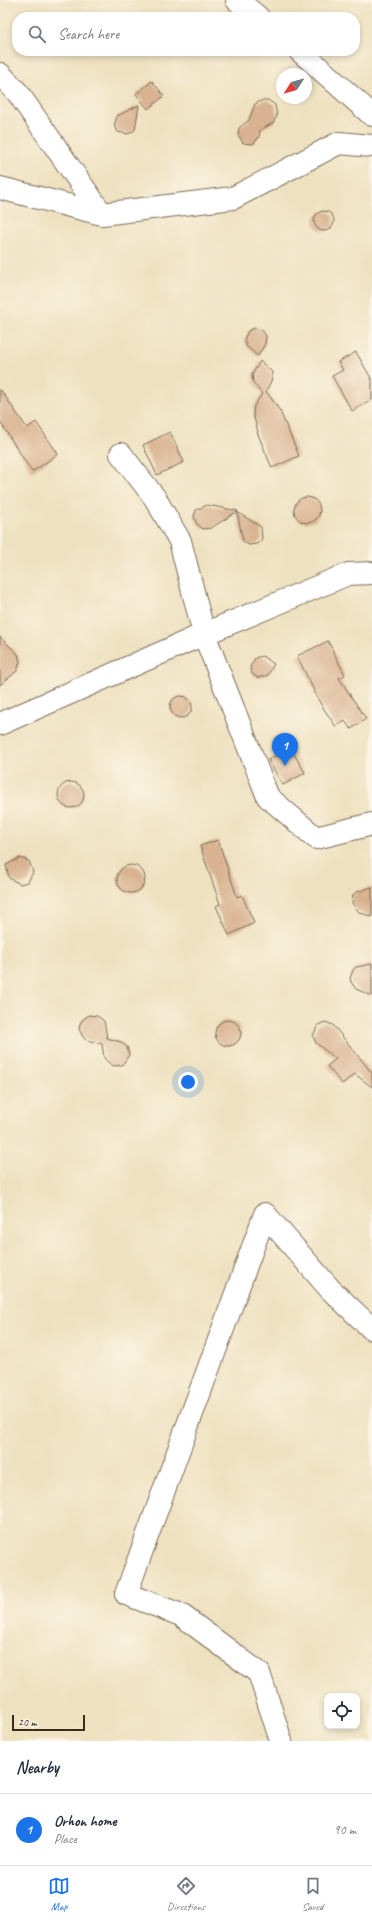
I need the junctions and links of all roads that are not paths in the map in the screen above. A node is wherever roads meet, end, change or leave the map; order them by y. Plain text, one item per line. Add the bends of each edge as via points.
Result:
1 (237, 0) edge
2 (252, 12) edge
3 (306, 56) edge
4 (0, 74) edge
5 (372, 115) edge
6 (372, 146) edge
7 (0, 188) edge
8 (102, 214) junction
9 (121, 454) dead end
10 (372, 573) edge
11 (204, 634) junction
12 (0, 724) edge
13 (372, 824) edge
14 (372, 1329) edge
15 (281, 1741) edge

1 - 2 street
3 - 5 street
4 - 8 street via 18,93
6 - 8 street via 338,143 232,198
7 - 8 street
9 - 11 street via 155,498 180,541
10 - 11 street via 348,574
11 - 12 street
11 - 13 street via 268,797 316,838
14 - 15 street via 330,1289 265,1214 126,1594 181,1615 259,1674

